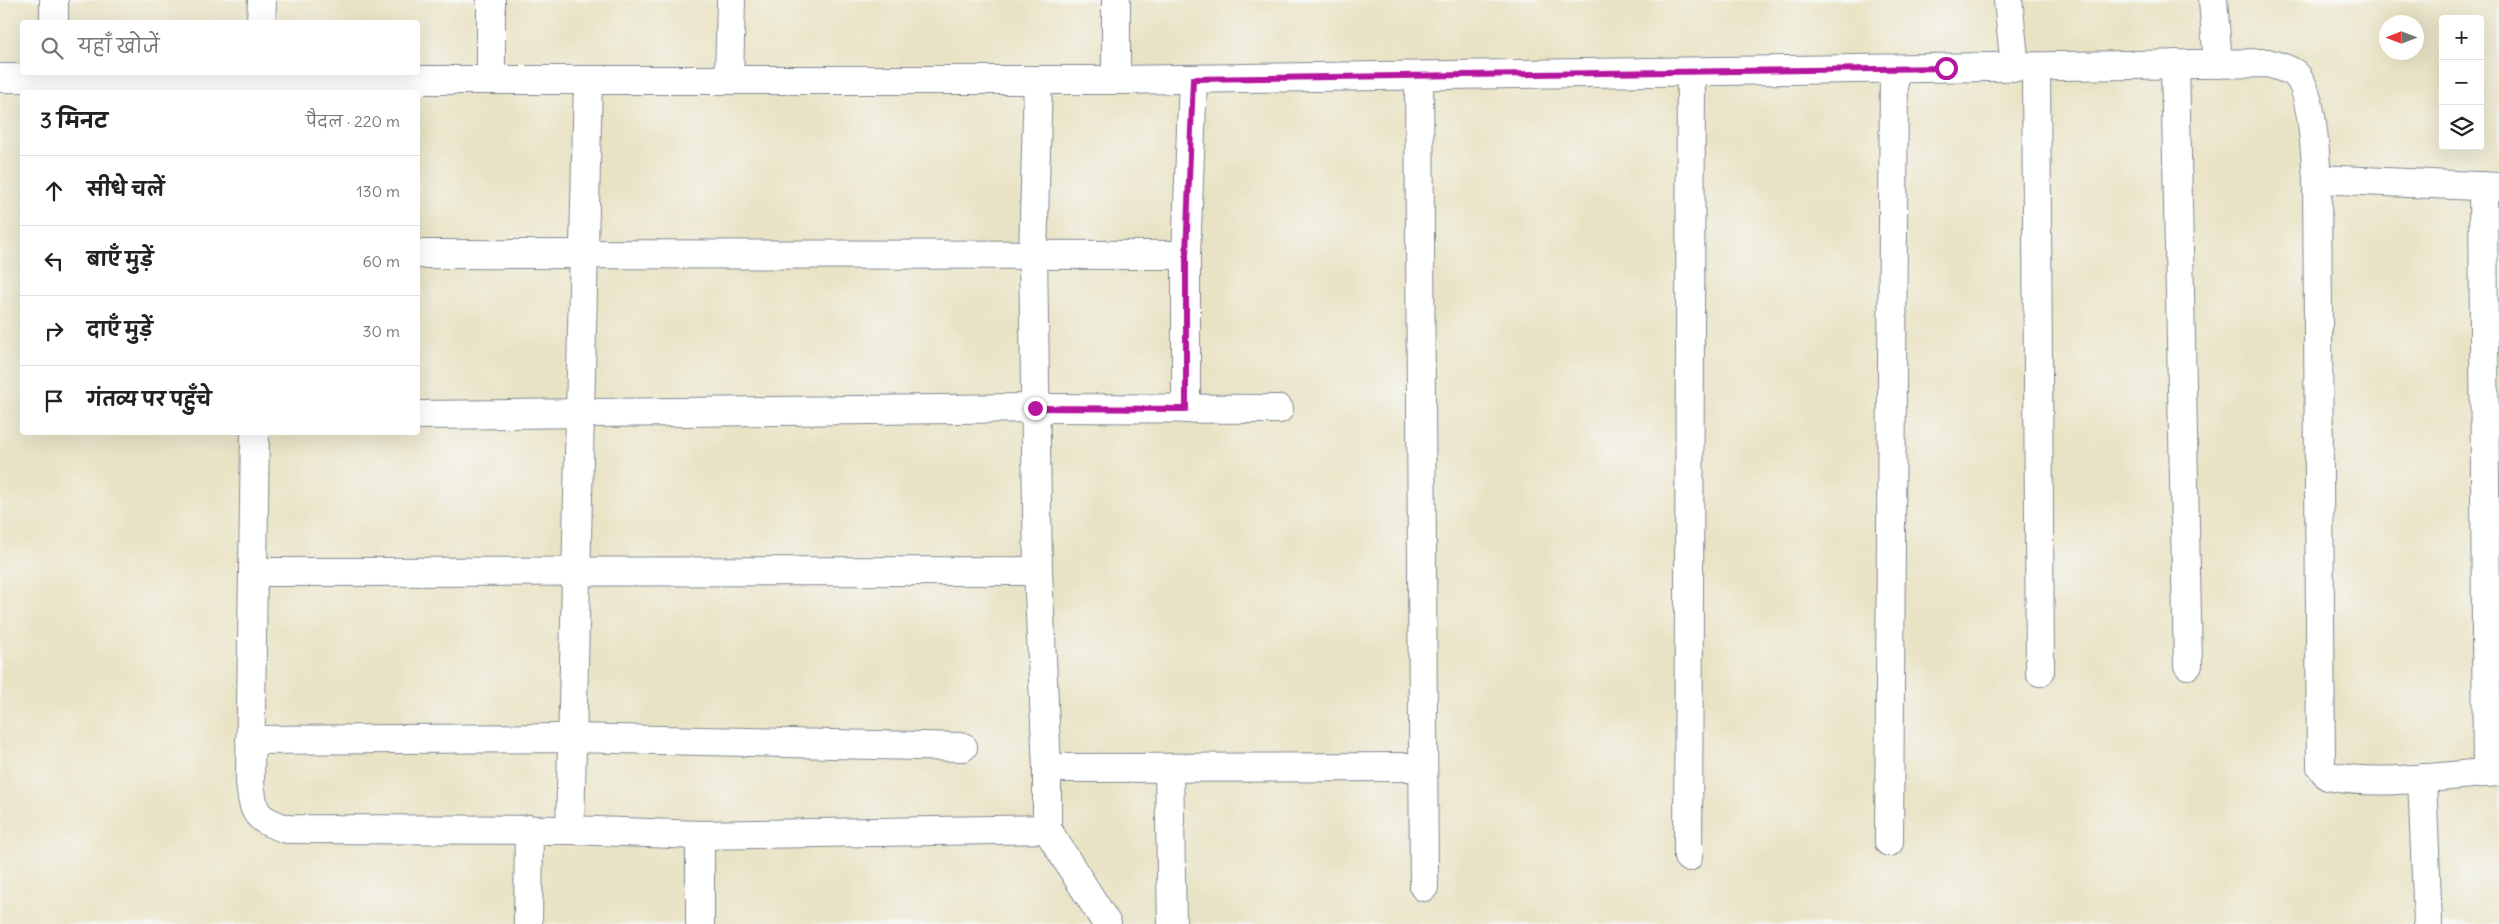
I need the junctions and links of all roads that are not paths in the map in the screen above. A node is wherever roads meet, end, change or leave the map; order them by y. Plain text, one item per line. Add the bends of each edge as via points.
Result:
1 (54, 0) edge
2 (262, 0) edge
3 (491, 0) edge
4 (731, 0) edge
5 (1116, 0) edge
6 (2008, 0) edge
7 (2213, 0) edge
8 (54, 20) edge
9 (261, 20) edge
10 (2175, 64) junction
11 (2218, 64) junction
12 (2025, 67) junction
13 (1894, 69) junction
14 (1691, 72) junction
15 (56, 76) edge
16 (1419, 76) junction
17 (0, 78) edge
18 (1193, 79) junction
19 (490, 80) junction
20 (588, 80) junction
21 (729, 80) junction
22 (1038, 80) junction
23 (1116, 80) junction
24 (260, 82) edge
25 (2316, 180) junction
26 (2491, 187) edge
27 (420, 254) edge
28 (585, 254) junction
29 (1034, 255) junction
30 (1186, 255) junction
31 (1035, 408) junction
32 (1186, 409) junction
33 (1279, 409) dead end
34 (580, 411) junction
35 (420, 415) edge
36 (255, 435) edge
37 (1038, 571) junction
38 (253, 572) junction
39 (575, 572) junction
40 (2492, 573) edge
41 (2188, 665) dead end
42 (2040, 672) dead end
43 (572, 738) junction
44 (250, 740) junction
45 (963, 747) dead end
46 (1423, 767) junction
47 (1047, 768) junction
48 (1169, 768) junction
49 (2493, 772) edge
50 (2422, 778) junction
51 (529, 829) junction
52 (1047, 829) junction
53 (570, 830) junction
54 (700, 835) junction
55 (1889, 842) dead end
56 (1688, 857) dead end
57 (1424, 887) dead end
58 (528, 924) edge
59 (700, 924) edge
60 (1107, 924) edge
61 (1172, 924) edge
62 (2428, 924) edge

1 - 8 street
2 - 9 street
3 - 19 street
4 - 21 street
5 - 23 street
6 - 12 street
7 - 11 street
10 - 11 street
10 - 12 street
10 - 41 street
11 - 25 street via 2268,63 2295,74 2303,87 2312,116
12 - 13 street
12 - 42 street
13 - 14 street
13 - 55 street
14 - 16 street
14 - 56 street
15 - 17 street
15 - 24 street
16 - 18 street
16 - 46 street
18 - 23 street
18 - 30 street
19 - 20 street
19 - 24 street
20 - 21 street
20 - 28 street
21 - 22 street
22 - 23 street
22 - 29 street
25 - 26 street
25 - 50 street via 2321,767 2328,776 2353,780
26 - 40 street
27 - 28 street
28 - 29 street
28 - 34 street
29 - 30 street
29 - 31 street
30 - 32 street
31 - 32 street
31 - 34 street
31 - 37 street
32 - 33 street
34 - 35 street
34 - 39 street
36 - 38 street
37 - 39 street
37 - 47 street
38 - 39 street
38 - 44 street
39 - 43 street
40 - 49 street
43 - 44 street
43 - 45 street
43 - 53 street
44 - 51 street via 252,805 261,818 287,829
46 - 48 street
46 - 57 street
47 - 48 street
47 - 52 street
48 - 61 street
49 - 50 street
50 - 62 street
51 - 53 street
51 - 58 street
52 - 54 street
52 - 60 street
53 - 54 street
54 - 59 street

